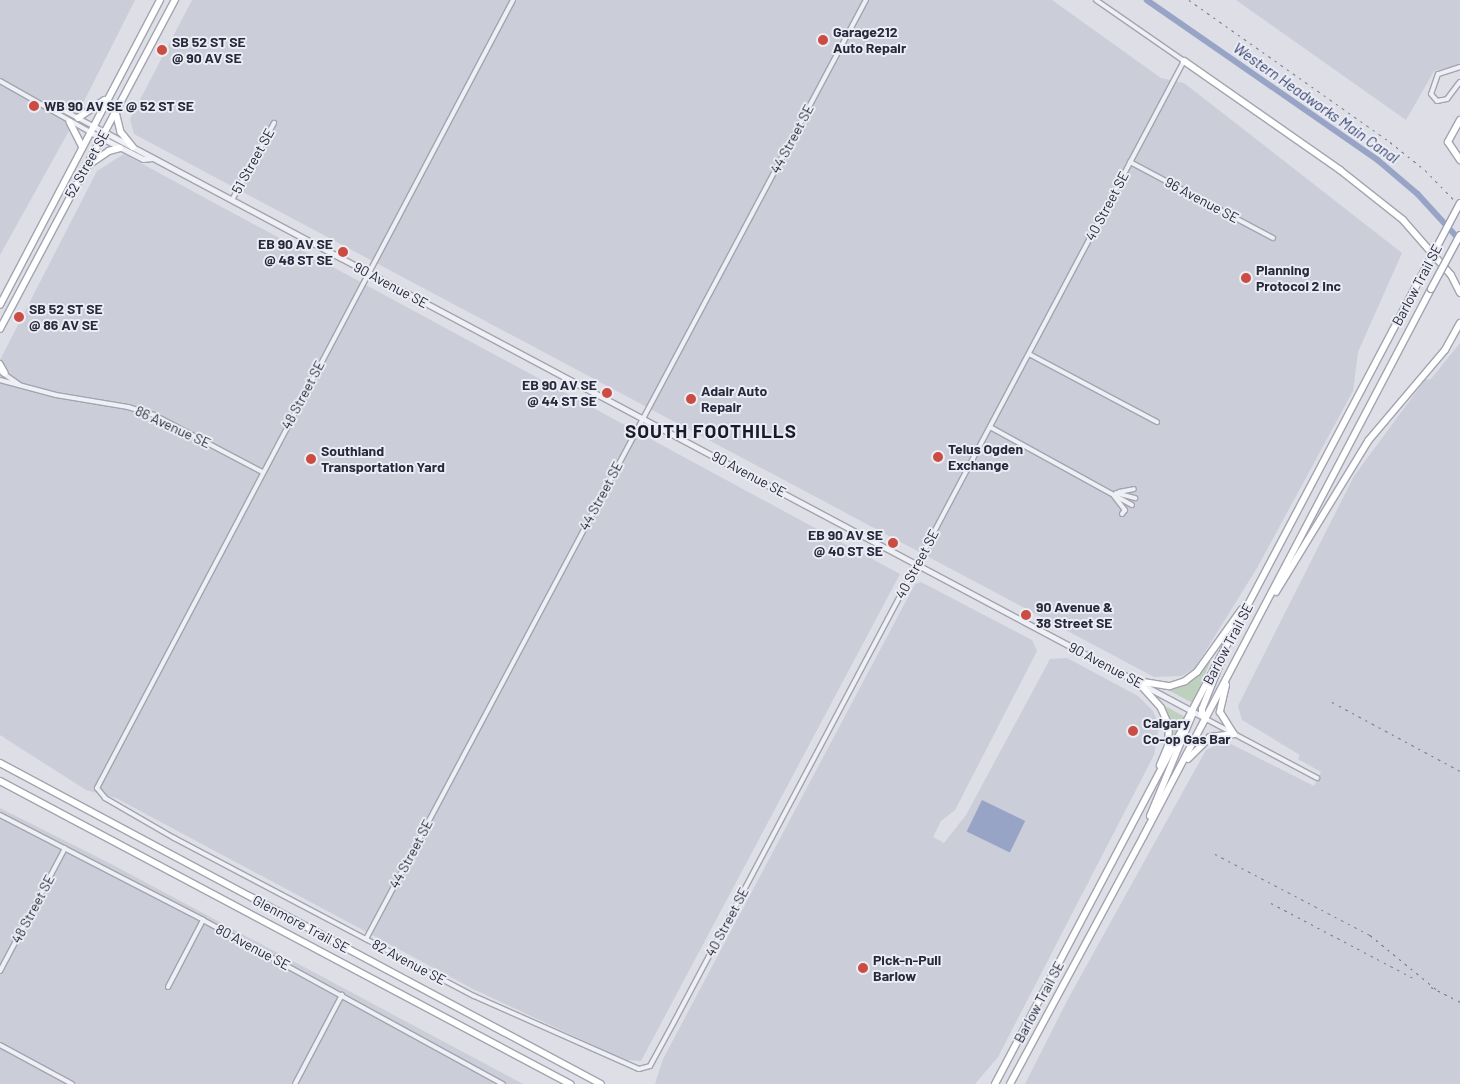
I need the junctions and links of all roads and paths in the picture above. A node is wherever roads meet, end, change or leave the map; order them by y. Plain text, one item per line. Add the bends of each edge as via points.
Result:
1 (160, 0) edge
2 (175, 0) edge
3 (513, 0) edge
4 (866, 0) edge
5 (1096, 0) edge
6 (1184, 61) junction
7 (1460, 67) edge
8 (0, 81) edge
9 (1460, 82) edge
10 (107, 99) junction
11 (49, 107) junction
12 (116, 112) junction
13 (78, 118) junction
14 (1460, 120) edge
15 (70, 122) junction
16 (274, 123) dead end
17 (93, 126) junction
18 (90, 132) junction
19 (105, 132) junction
20 (102, 139) junction
21 (82, 146) junction
22 (133, 147) junction
23 (120, 148) junction
24 (152, 158) junction
25 (1460, 160) edge
26 (1130, 162) junction
27 (84, 169) junction
28 (232, 200) junction
29 (1460, 203) edge
30 (1460, 235) edge
31 (1273, 238) dead end
32 (368, 272) junction
33 (1460, 293) edge
34 (0, 304) edge
35 (1460, 323) edge
36 (0, 329) edge
37 (1028, 354) junction
38 (0, 364) edge
39 (3, 372) edge
40 (0, 380) edge
41 (20, 385) junction
42 (642, 418) junction
43 (1157, 422) dead end
44 (990, 427) junction
45 (262, 472) junction
46 (1134, 489) dead end
47 (1112, 492) junction
48 (1135, 498) dead end
49 (1132, 505) dead end
50 (1122, 514) dead end
51 (917, 564) junction
52 (1259, 585) junction
53 (1258, 618) junction
54 (1226, 646) junction
55 (1228, 673) junction
56 (1137, 682) junction
57 (1193, 711) junction
58 (1206, 718) junction
59 (1234, 734) junction
60 (1, 764) edge
61 (1175, 778) junction
62 (1317, 778) dead end
63 (0, 781) edge
64 (98, 791) joint
65 (1145, 801) junction
66 (0, 815) edge
67 (1144, 838) junction
68 (65, 848) junction
69 (203, 920) junction
70 (366, 940) junction
71 (0, 971) edge
72 (168, 987) dead end
73 (342, 995) junction
74 (0, 1045) edge
75 (650, 1066) joint
76 (72, 1084) edge
77 (295, 1084) edge
78 (503, 1084) edge
79 (570, 1084) edge
80 (601, 1084) edge
81 (995, 1084) edge
82 (1010, 1084) edge

1 - 10 main road, 52 Street SE
2 - 12 main road, 52 Street SE
3 - 32 street, 48 Street SE
4 - 42 street, 44 Street SE
5 - 6 street
6 - 26 street, 40 Street SE
6 - 33 main road via 1340,170 1402,220 1451,276
7 - 9 street via 1438,74 1431,94 1437,101 1447,99
8 - 11 street, 90 Avenue SE
10 - 13 main road
10 - 17 main road, 52 Street SE
11 - 13 street, 90 Avenue SE via 59,108
11 - 15 street, 90 Avenue SE
12 - 19 main road, 52 Street SE
12 - 22 main road via 119,127
13 - 17 street, 90 Avenue SE
14 - 25 main road via 1448,142
15 - 18 street, 90 Avenue SE
15 - 21 main road
16 - 28 street, 51 Street SE
17 - 18 main road, 52 Street SE
17 - 19 street, 90 Avenue SE
18 - 20 street, 90 Avenue SE
18 - 21 main road, 52 Street SE
19 - 20 main road, 52 Street SE
19 - 22 street, 90 Avenue SE
20 - 23 street, 90 Avenue SE
20 - 27 main road, 52 Street SE
21 - 34 main road, 52 Street SE
22 - 24 street, 90 Avenue SE
23 - 24 street, 90 Avenue SE via 143,159
23 - 27 main road via 109,151
24 - 28 street, 90 Avenue SE
26 - 31 street, 96 Avenue SE
26 - 37 street, 40 Street SE
27 - 36 main road, 52 Street SE
28 - 32 street, 90 Avenue SE
29 - 52 main road, Barlow Trail SE, bridge
30 - 53 main road, Barlow Trail SE, bridge
32 - 42 street, 90 Avenue SE
32 - 45 street, 48 Street SE
35 - 53 main road via 1445,350 1368,442
37 - 43 street
37 - 44 street, 40 Street SE
38 - 39 main road
39 - 41 street, 86 Avenue SE
40 - 41 street, 86 Avenue SE
41 - 45 street, 86 Avenue SE via 154,415
42 - 51 street, 90 Avenue SE
42 - 70 street, 44 Street SE
44 - 47 street
44 - 51 street, 40 Street SE
45 - 64 street, 48 Street SE via 98,782
46 - 47 street
47 - 48 street
47 - 49 street
47 - 50 street via 1125,510
51 - 56 street, 90 Avenue SE
51 - 75 street, 40 Street SE
52 - 54 main road, Barlow Trail SE
52 - 56 main road via 1197,672 1170,686
53 - 55 main road, Barlow Trail SE
54 - 57 main road, Barlow Trail SE
54 - 58 main road via 1219,673 1202,709
55 - 58 main road, Barlow Trail SE
55 - 59 main road via 1220,712
56 - 57 street, 90 Avenue SE
56 - 65 main road via 1161,708 1169,731 1168,746
57 - 58 street, 90 Avenue SE
57 - 65 main road, Barlow Trail SE
57 - 67 main road via 1191,724
58 - 59 street, 90 Avenue SE
58 - 61 main road, Barlow Trail SE
59 - 61 main road via 1215,735 1203,741
59 - 62 street, 90 Avenue SE
60 - 80 main road, Glenmore Trail SE
61 - 67 main road, Barlow Trail SE
63 - 79 main road, Glenmore Trail SE
64 - 70 street, 82 Avenue SE via 174,838
65 - 81 main road, Barlow Trail SE
66 - 68 street, 80 Avenue SE
67 - 82 main road, Barlow Trail SE
68 - 69 street, 80 Avenue SE
68 - 71 street, 48 Street SE
69 - 72 street
69 - 73 street, 80 Avenue SE
70 - 75 street, 82 Avenue SE via 511,1015 628,1067
73 - 77 street
73 - 78 street, 80 Avenue SE
74 - 76 street

